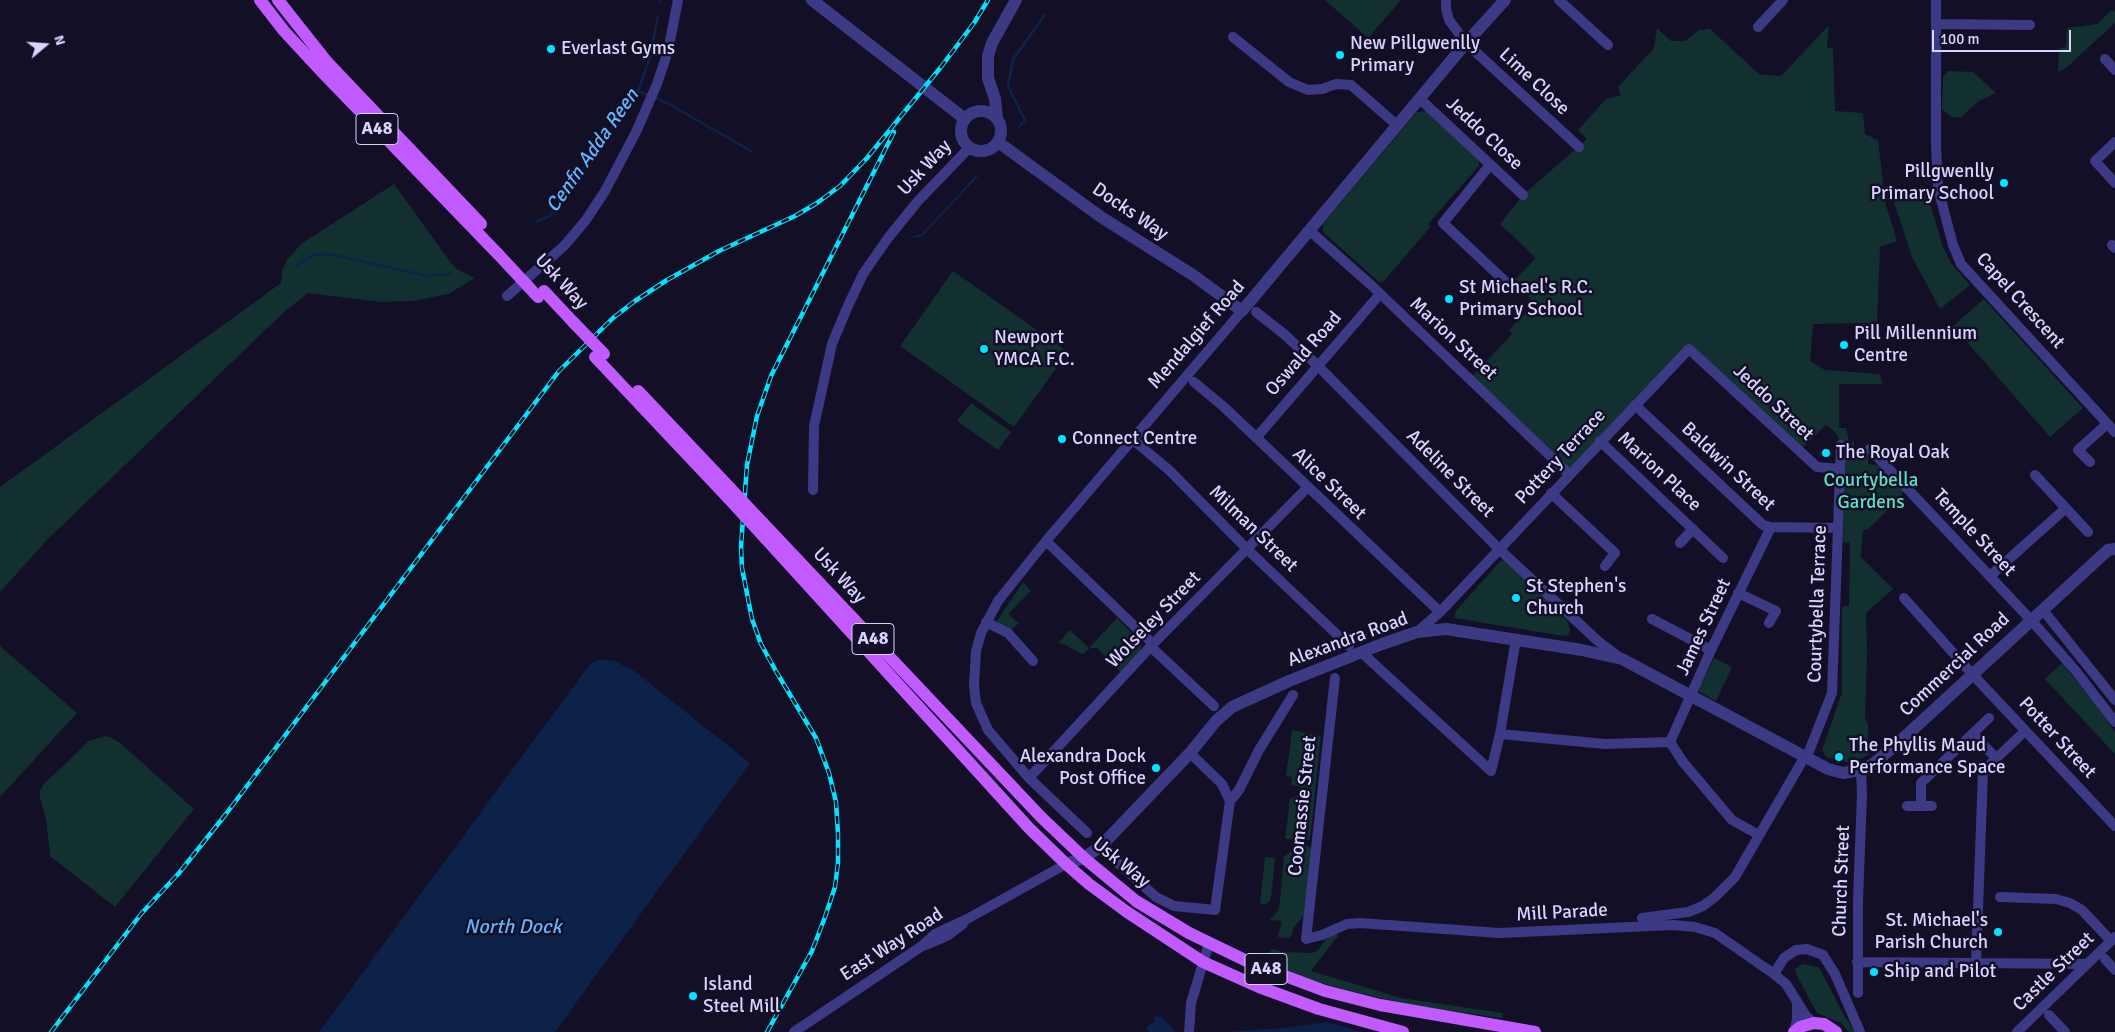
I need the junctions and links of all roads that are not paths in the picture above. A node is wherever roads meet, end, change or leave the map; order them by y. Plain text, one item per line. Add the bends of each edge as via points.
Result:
1 (260, 0) edge
2 (278, 0) edge
3 (678, 0) edge
4 (812, 0) edge
5 (1016, 0) edge
6 (1446, 0) edge
7 (1505, 0) edge
8 (1559, 0) edge
9 (1783, 0) edge
10 (1936, 0) edge
11 (1936, 24) junction
12 (2030, 25) dead end
13 (1758, 27) dead end
14 (1233, 37) dead end
15 (1466, 43) junction
16 (1608, 45) dead end
17 (2105, 59) dead end
18 (2115, 70) edge
19 (990, 87) junction
20 (1420, 99) junction
21 (978, 112) junction
22 (966, 119) junction
23 (997, 119) junction
24 (1398, 126) junction
25 (998, 142) junction
26 (2115, 142) edge
27 (1579, 147) dead end
28 (970, 148) junction
29 (1490, 165) junction
30 (2115, 183) edge
31 (1523, 195) dead end
32 (1310, 232) junction
33 (502, 252) junction
34 (1508, 285) dead end
35 (1380, 294) junction
36 (507, 296) dead end
37 (1242, 311) junction
38 (1256, 312) dead end
39 (1689, 348) joint
40 (1317, 365) junction
41 (1194, 382) dead end
42 (1635, 405) junction
43 (2107, 424) junction
44 (2115, 432) edge
45 (1256, 438) junction
46 (1132, 440) junction
47 (1600, 441) junction
48 (1840, 445) dead end
49 (1870, 450) dead end
50 (2090, 462) dead end
51 (1840, 469) junction
52 (1569, 474) junction
53 (2035, 475) dead end
54 (1307, 488) junction
55 (813, 490) dead end
56 (729, 493) junction
57 (1551, 493) junction
58 (2066, 508) junction
59 (1771, 527) junction
60 (1838, 528) junction
61 (1693, 529) junction
62 (2088, 532) dead end
63 (1046, 541) junction
64 (1680, 543) dead end
65 (1500, 549) junction
66 (2115, 549) edge
67 (1248, 550) junction
68 (1723, 558) dead end
69 (1605, 566) dead end
70 (1990, 576) junction
71 (1738, 593) junction
72 (1904, 598) dead end
73 (2043, 610) junction
74 (1440, 612) junction
75 (1652, 619) dead end
76 (2031, 620) junction
77 (986, 622) junction
78 (1769, 623) dead end
79 (1417, 632) junction
80 (1516, 639) junction
81 (1152, 646) junction
82 (1349, 646) dead end
83 (1711, 650) junction
84 (1361, 652) junction
85 (1622, 659) junction
86 (1034, 661) dead end
87 (1973, 674) junction
88 (1335, 678) dead end
89 (1293, 695) dead end
90 (1690, 697) junction
91 (2115, 700) edge
92 (1214, 706) dead end
93 (1989, 718) dead end
94 (2115, 722) edge
95 (2026, 730) junction
96 (1500, 734) junction
97 (1973, 734) junction
98 (1670, 742) junction
99 (1190, 753) junction
100 (1805, 758) junction
101 (1996, 758) junction
102 (1860, 770) junction
103 (1029, 778) junction
104 (1230, 801) junction
105 (1907, 806) dead end
106 (1921, 806) junction
107 (1932, 806) dead end
108 (2114, 824) edge
109 (1087, 833) dead end
110 (1759, 835) junction
111 (1084, 858) junction
112 (1118, 862) dead end
113 (1066, 864) junction
114 (2000, 897) dead end
115 (1642, 918) dead end
116 (1306, 939) joint
117 (2113, 939) edge
118 (1209, 942) junction
119 (2104, 959) dead end
120 (1202, 962) junction
121 (1857, 962) junction
122 (1976, 963) junction
123 (2087, 964) junction
124 (2115, 970) edge
125 (1774, 974) junction
126 (1858, 993) dead end
127 (1797, 1001) junction
128 (2049, 1015) dead end
129 (1814, 1023) junction
130 (794, 1032) edge
131 (1189, 1032) edge
132 (1404, 1032) edge
133 (1535, 1032) edge
134 (1794, 1032) edge
135 (1836, 1032) edge
136 (1860, 1032) edge
137 (2017, 1032) edge
138 (2065, 1032) edge

1 - 33 main road, Usk Way / A48 via 316,65
2 - 33 main road, Usk Way / A48 via 327,62
3 - 36 street via 657,84 605,191 564,246
4 - 22 street
5 - 19 street via 989,50 987,71
6 - 15 street, Lime Close via 1451,24
7 - 15 street, Mendalgief Road
8 - 16 street
9 - 13 street
10 - 11 street, Capel Crescent
11 - 12 street
11 - 43 street, Capel Crescent via 1938,188 1961,264
14 - 24 street via 1289,82 1302,88 1351,85
15 - 20 street, Mendalgief Road
15 - 27 street, Lime Close
17 - 18 street
19 - 21 street
19 - 23 street via 995,98
20 - 24 street, Mendalgief Road
20 - 29 street, Jeddo Close
21 - 22 street
21 - 23 street via 988,113
22 - 28 street via 962,134
23 - 25 street via 1001,132
24 - 32 street, Mendalgief Road
25 - 28 street via 983,151
25 - 37 street, Docks Way
26 - 30 street via 2095,161
28 - 55 street, Usk Way via 918,201 888,238 863,274 847,308 832,344 814,426
29 - 31 street, Jeddo Close
29 - 34 street via 1443,223
32 - 35 street, Marion Street
32 - 37 street, Mendalgief Road
33 - 56 main road, Usk Way / A48, bridge
35 - 40 street, Oswald Road
35 - 52 street, Marion Street
37 - 46 street, Mendalgief Road
38 - 40 street, Adeline Street
39 - 42 street, Pottery Terrace
39 - 51 street, Jeddo Street via 1817,467
40 - 45 street, Oswald Road
40 - 65 street, Adeline Street
41 - 45 street, Alice Street
42 - 47 street, Pottery Terrace
42 - 59 street, Baldwin Street via 1763,525
43 - 44 street, Capel Crescent
43 - 50 street via 2078,450
45 - 54 street, Alice Street
46 - 63 street, Mendalgief Road
46 - 67 street, Milman Street via 1169,470
47 - 52 street, Pottery Terrace
47 - 61 street, Marion Place
48 - 51 street, Courtybella Terrace
49 - 70 street, Temple Street
51 - 60 street, Courtybella Terrace
52 - 57 street, Pottery Terrace
53 - 58 street
54 - 67 street, Wolseley Street
54 - 74 street, Alice Street
56 - 111 main road, Usk Way / A48, bridge via 763,523 1041,817
56 - 113 main road, Usk Way / A48, bridge via 765,538 1029,828
57 - 65 street, Pottery Terrace
57 - 69 street via 1615,553
58 - 62 street
58 - 70 street
59 - 60 street, Baldwin Street
59 - 71 street, James Street
60 - 100 street, Courtybella Terrace via 1832,693
61 - 64 street, Marion Place
61 - 68 street, Marion Place
63 - 77 street, Mendalgief Road via 998,601
63 - 81 street
65 - 74 street, Pottery Terrace
65 - 85 street, Adeline Street via 1599,642
66 - 73 street, Commercial Road via 2108,550
67 - 81 street, Wolseley Street
67 - 82 street, Milman Street
70 - 76 street, Temple Street
71 - 78 street via 1776,611
71 - 83 street, James Street
72 - 87 street, Potter Street
73 - 76 street, Commercial Road
73 - 91 street
74 - 79 street, Pottery Terrace
75 - 83 street
76 - 87 street, Commercial Road
76 - 94 street, Temple Street
77 - 86 street via 1008,633
77 - 103 street, Mendalgief Road via 976,651 976,703 1000,746
79 - 80 street, Alexandra Road via 1446,629
79 - 84 street, Alexandra Road
80 - 85 street, Alexandra Road
80 - 96 street
81 - 92 street
81 - 103 street, Wolseley Street
83 - 90 street, James Street
84 - 96 street via 1492,771
84 - 99 street, Alexandra Road via 1232,707
85 - 90 street, Alexandra Road
87 - 95 street, Potter Street
87 - 102 street, Commercial Road via 1897,744 1873,764
88 - 116 street, Coomassie Street
89 - 104 street
90 - 98 street, James Street
90 - 100 street, Alexandra Road
93 - 97 street
95 - 101 street
95 - 108 street, Potter Street
96 - 98 street via 1605,744
97 - 101 street
97 - 106 street via 1921,784
98 - 110 street via 1732,820
99 - 104 street via 1222,784
99 - 111 street, Alexandra Road via 1101,846
100 - 102 street, Commercial Road via 1843,773
100 - 110 street
101 - 122 street via 1983,771
102 - 121 street, Church Street
103 - 109 street, Mendalgief Road
104 - 112 street via 1215,910 1174,906 1156,897
105 - 106 street
106 - 107 street
110 - 115 street via 1734,877 1703,906 1688,912
111 - 113 street, Alexandra Road
111 - 118 main road, Usk Way / A48 via 1136,900
113 - 120 main road, Usk Way / A48 via 1127,912
113 - 130 street, East Way Road via 935,934
114 - 117 street via 2070,902
116 - 125 street, Mill Parade via 1347,924 1360,923 1500,933 1673,925 1715,933
117 - 123 street, Castle Street
118 - 120 street
118 - 133 main road, Usk Way / A48 via 1253,964 1325,991 1380,1005
119 - 124 street
120 - 131 street via 1191,1003
120 - 132 main road, Usk Way / A48 via 1319,1008
121 - 122 street
121 - 126 street, Church Street
122 - 123 street
123 - 137 street, Castle Street
125 - 127 street, Mill Parade via 1786,984
125 - 136 street, Church Street via 1784,958 1796,950 1807,949 1823,955 1835,974
127 - 129 street, Mill Parade
127 - 134 street
128 - 138 street
129 - 134 main road
129 - 135 main road via 1824,1024

